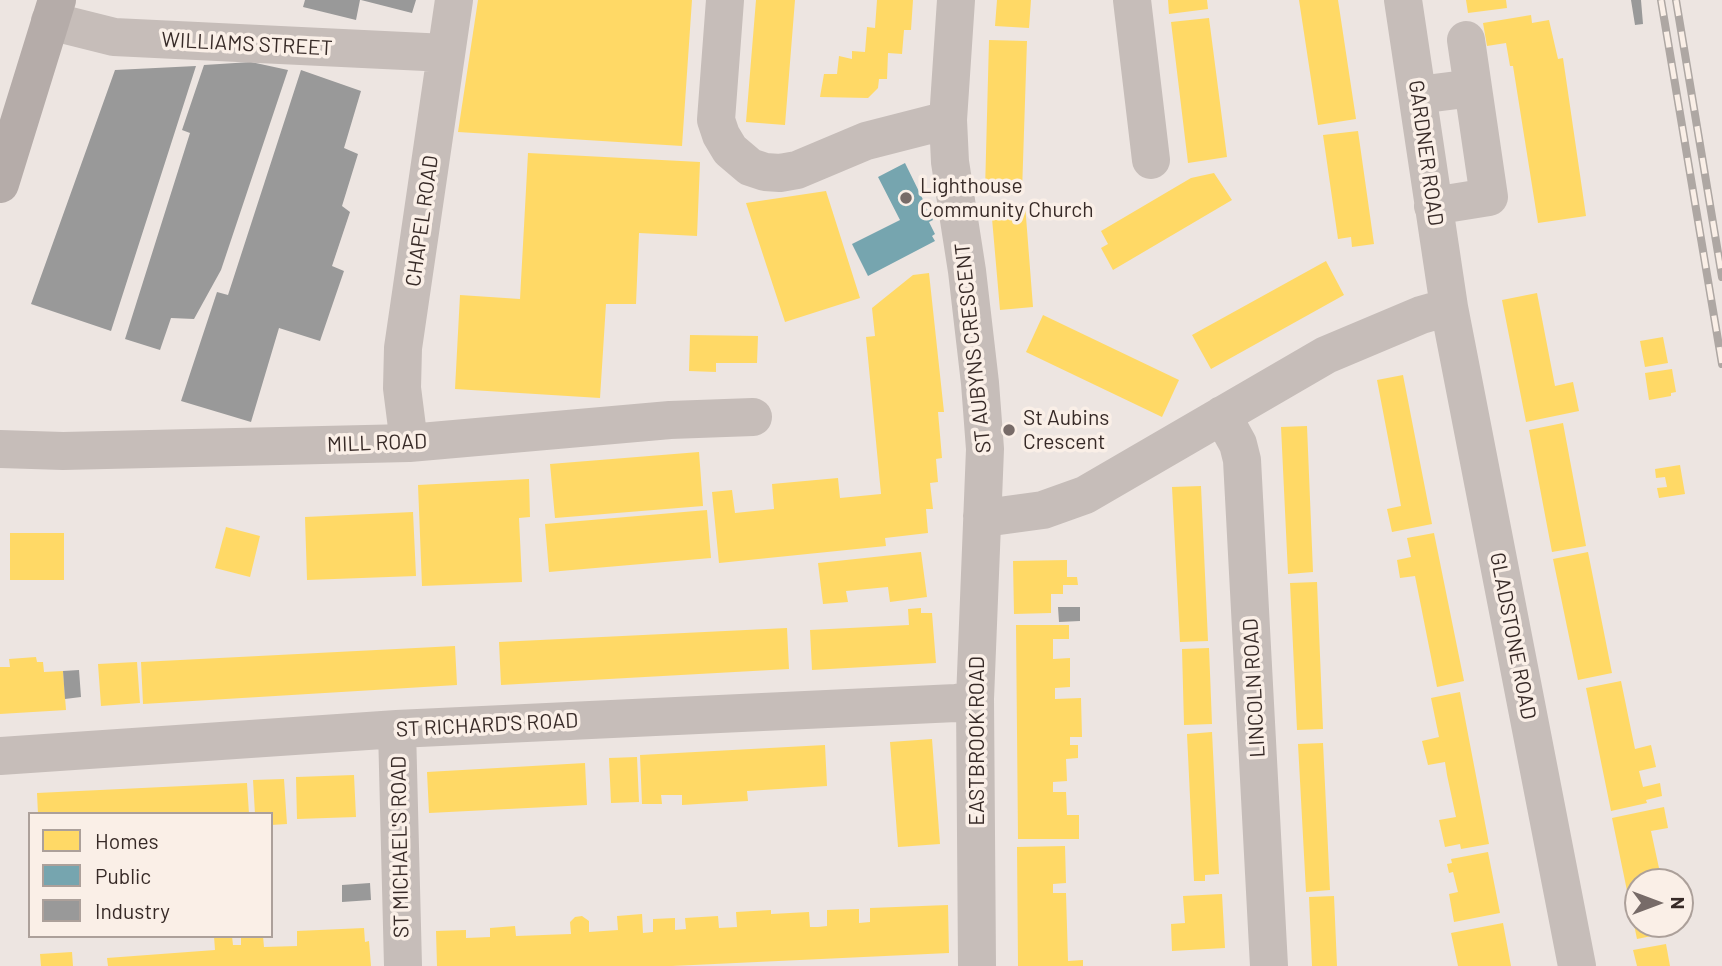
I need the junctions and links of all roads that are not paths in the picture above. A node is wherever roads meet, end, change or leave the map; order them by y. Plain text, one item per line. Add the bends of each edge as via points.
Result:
1 (454, 0) edge
2 (725, 0) edge
3 (956, 0) edge
4 (1132, 0) edge
5 (1403, 0) edge
6 (53, 10) edge
7 (1466, 40) dead end
8 (446, 53) junction
9 (1473, 88) junction
10 (1418, 95) junction
11 (948, 120) junction
12 (1151, 160) dead end
13 (0, 184) edge
14 (1433, 206) junction
15 (1449, 307) junction
16 (1222, 415) junction
17 (754, 417) dead end
18 (409, 443) junction
19 (0, 449) edge
20 (982, 516) junction
21 (975, 699) junction
22 (397, 729) junction
23 (0, 756) edge
24 (403, 966) edge
25 (976, 966) edge
26 (1269, 966) edge
27 (1577, 966) edge

1 - 8 street, CHAPEL ROAD
2 - 11 street via 716,120 730,150 750,167 780,173 797,170 866,141
3 - 11 street, ST AUBYNS CRESCENT
4 - 12 street
5 - 10 street, GARDNER ROAD
6 - 8 street, WILLIAMS STREET via 126,38
6 - 13 main road
7 - 9 street
8 - 18 street, CHAPEL ROAD via 404,348 402,388
9 - 10 street
9 - 14 street via 1492,208
10 - 14 street, GARDNER ROAD
11 - 20 street, ST AUBYNS CRESCENT via 980,383 985,449
14 - 15 street, GARDNER ROAD
15 - 16 street via 1326,355
15 - 27 street, GLADSTONE ROAD
16 - 20 street via 1084,495 1043,510
16 - 26 street, LINCOLN ROAD via 1242,460
17 - 18 street, MILL ROAD
18 - 19 street, MILL ROAD
20 - 21 street, EASTBROOK ROAD
21 - 22 street, ST RICHARD'S ROAD
21 - 25 street, EASTBROOK ROAD
22 - 23 street, ST RICHARD'S ROAD
22 - 24 street, ST MICHAEL'S ROAD

